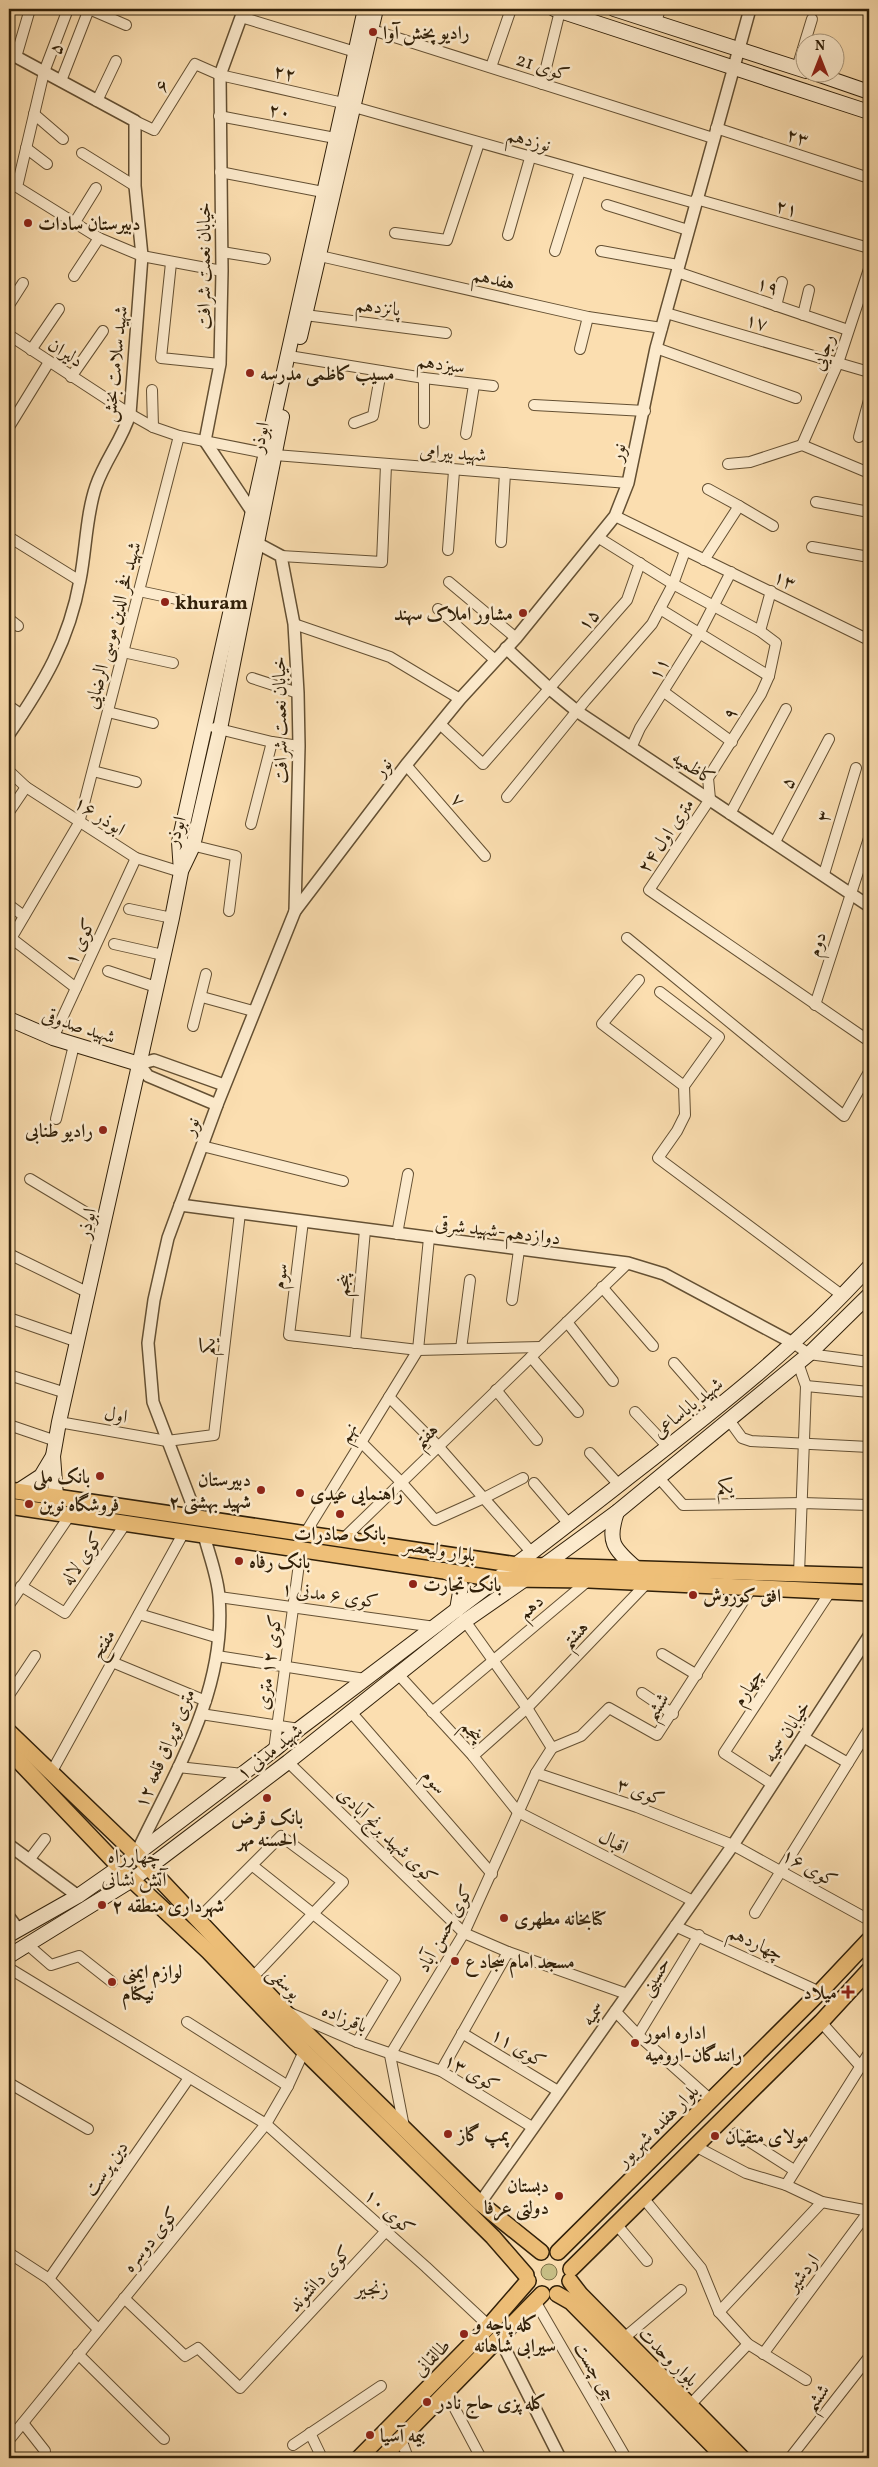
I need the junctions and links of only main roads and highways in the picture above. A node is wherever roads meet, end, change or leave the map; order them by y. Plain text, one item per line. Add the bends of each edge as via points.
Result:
1 (371, 9) edge
2 (558, 9) edge
3 (614, 9) edge
4 (658, 15) edge
5 (796, 67) edge
6 (840, 82) edge
7 (869, 92) edge
8 (348, 105) junction
9 (869, 112) edge
10 (270, 454) junction
11 (253, 541) junction
12 (213, 727) junction
13 (181, 872) junction
14 (9, 1019) edge
15 (139, 1064) junction
16 (869, 1267) edge
17 (869, 1295) edge
18 (53, 1456) junction
19 (13, 1491) edge
20 (56, 1496) junction
21 (9, 1506) edge
22 (52, 1512) junction
23 (617, 1512) junction
24 (197, 1517) junction
25 (204, 1535) junction
26 (517, 1565) junction
27 (545, 1565) junction
28 (440, 1568) junction
29 (636, 1568) junction
30 (869, 1576) edge
31 (498, 1579) junction
32 (524, 1580) junction
33 (869, 1593) edge
34 (461, 1615) junction
35 (299, 1729) junction
36 (9, 1732) edge
37 (310, 1744) junction
38 (9, 1751) edge
39 (136, 1854) junction
40 (121, 1866) junction
41 (148, 1867) junction
42 (132, 1880) junction
43 (13, 1932) edge
44 (869, 1940) edge
45 (28, 1945) junction
46 (214, 1947) junction
47 (9, 1956) edge
48 (869, 1970) edge
49 (687, 2124) junction
50 (698, 2142) junction
51 (504, 2224) junction
52 (493, 2237) junction
53 (541, 2252) junction
54 (558, 2252) junction
55 (570, 2275) junction
56 (527, 2278) junction
57 (557, 2294) junction
58 (538, 2298) junction
59 (494, 2332) junction
60 (685, 2409) junction
61 (359, 2458) edge
62 (382, 2458) edge
63 (725, 2458) edge
64 (742, 2458) edge

1 - 8 main road, ابوذر
2 - 9 main road
3 - 4 main road
4 - 5 main road
6 - 7 main road
8 - 10 main road, ابوذر via 320,256
8 - 10 main road, ابوذر via 335,138
10 - 11 main road, ابوذر
10 - 11 main road, ابوذر via 253,512
11 - 12 main road, ابوذر
12 - 13 main road, ابوذر via 193,846
12 - 13 main road, ابوذر via 179,842
13 - 15 main road, ابوذر
14 - 15 main road, شهید صدوقی via 53,1038
15 - 18 main road, ابوذر
16 - 26 main road, شهید باباساعی via 793,1343 715,1410
17 - 23 main road, شهید باباساعی via 803,1359
18 - 19 main road via 41,1476
18 - 20 main road, ابوذر
19 - 20 main road, بلوار ولیعصر
20 - 22 main road, ابوذر
20 - 24 main road, بلوار ولیعصر
21 - 22 main road, بلوار ولیعصر
22 - 25 main road, بلوار ولیعصر
23 - 27 main road, شهید باباساعی
23 - 29 main road via 611,1530 615,1550
24 - 25 main road
24 - 26 main road, بلوار ولیعصر
25 - 28 main road, بلوار ولیعصر
26 - 27 main road, بلوار ولیعصر
26 - 31 main road, شهید مدنی ۱
27 - 29 main road, بلوار ولیعصر
27 - 32 main road, شهید مدنی ۱
28 - 31 main road, بلوار ولیعصر
28 - 34 main road via 459,1580
29 - 30 main road, بلوار ولیعصر
31 - 32 main road, بلوار ولیعصر
31 - 34 main road, شهید مدنی ۱
32 - 33 main road, بلوار ولیعصر
32 - 34 main road, شهید مدنی ۱
34 - 35 main road, شهید مدنی ۱ via 435,1627
34 - 37 main road, شهید مدنی ۱ via 398,1674
35 - 37 main road
35 - 39 main road, شهید مدنی ۱
36 - 39 main road, یوسفی
37 - 41 main road, شهید مدنی ۱
38 - 40 main road, یوسفی
39 - 40 main road, شهید مدنی ۱
39 - 41 main road, یوسفی
40 - 42 main road, یوسفی
40 - 43 main road, شهید مدنی ۱ via 78,1896
41 - 42 main road, شهید مدنی ۱
41 - 46 main road, یوسفی via 198,1919
42 - 45 main road, شهید مدنی ۱
42 - 46 main road, یوسفی
43 - 45 main road
44 - 49 main road, بلوار هفده شهریور
45 - 47 main road, شهید مدنی ۱
46 - 51 main road, یوسفی via 252,1978
46 - 52 main road, یوسفی via 304,2051
48 - 50 main road via 821,2022
49 - 50 main road
49 - 54 main road, بلوار هفده شهریور
50 - 55 main road
51 - 52 main road
51 - 53 main road, یوسفی
52 - 56 main road, یوسفی
53 - 54 main road
53 - 56 main road via 528,2264
54 - 55 main road via 568,2262
55 - 57 main road via 565,2288
55 - 60 main road, بلوار وحدت via 580,2294 624,2338
56 - 58 main road
56 - 59 main road, طالقانی
57 - 58 main road
57 - 60 main road, بلوار وحدت via 570,2302
58 - 59 main road, طالقانی
59 - 61 main road, طالقانی
59 - 62 main road, طالقانی via 446,2392
60 - 63 main road, بلوار وحدت
60 - 64 main road, بلوار وحدت

